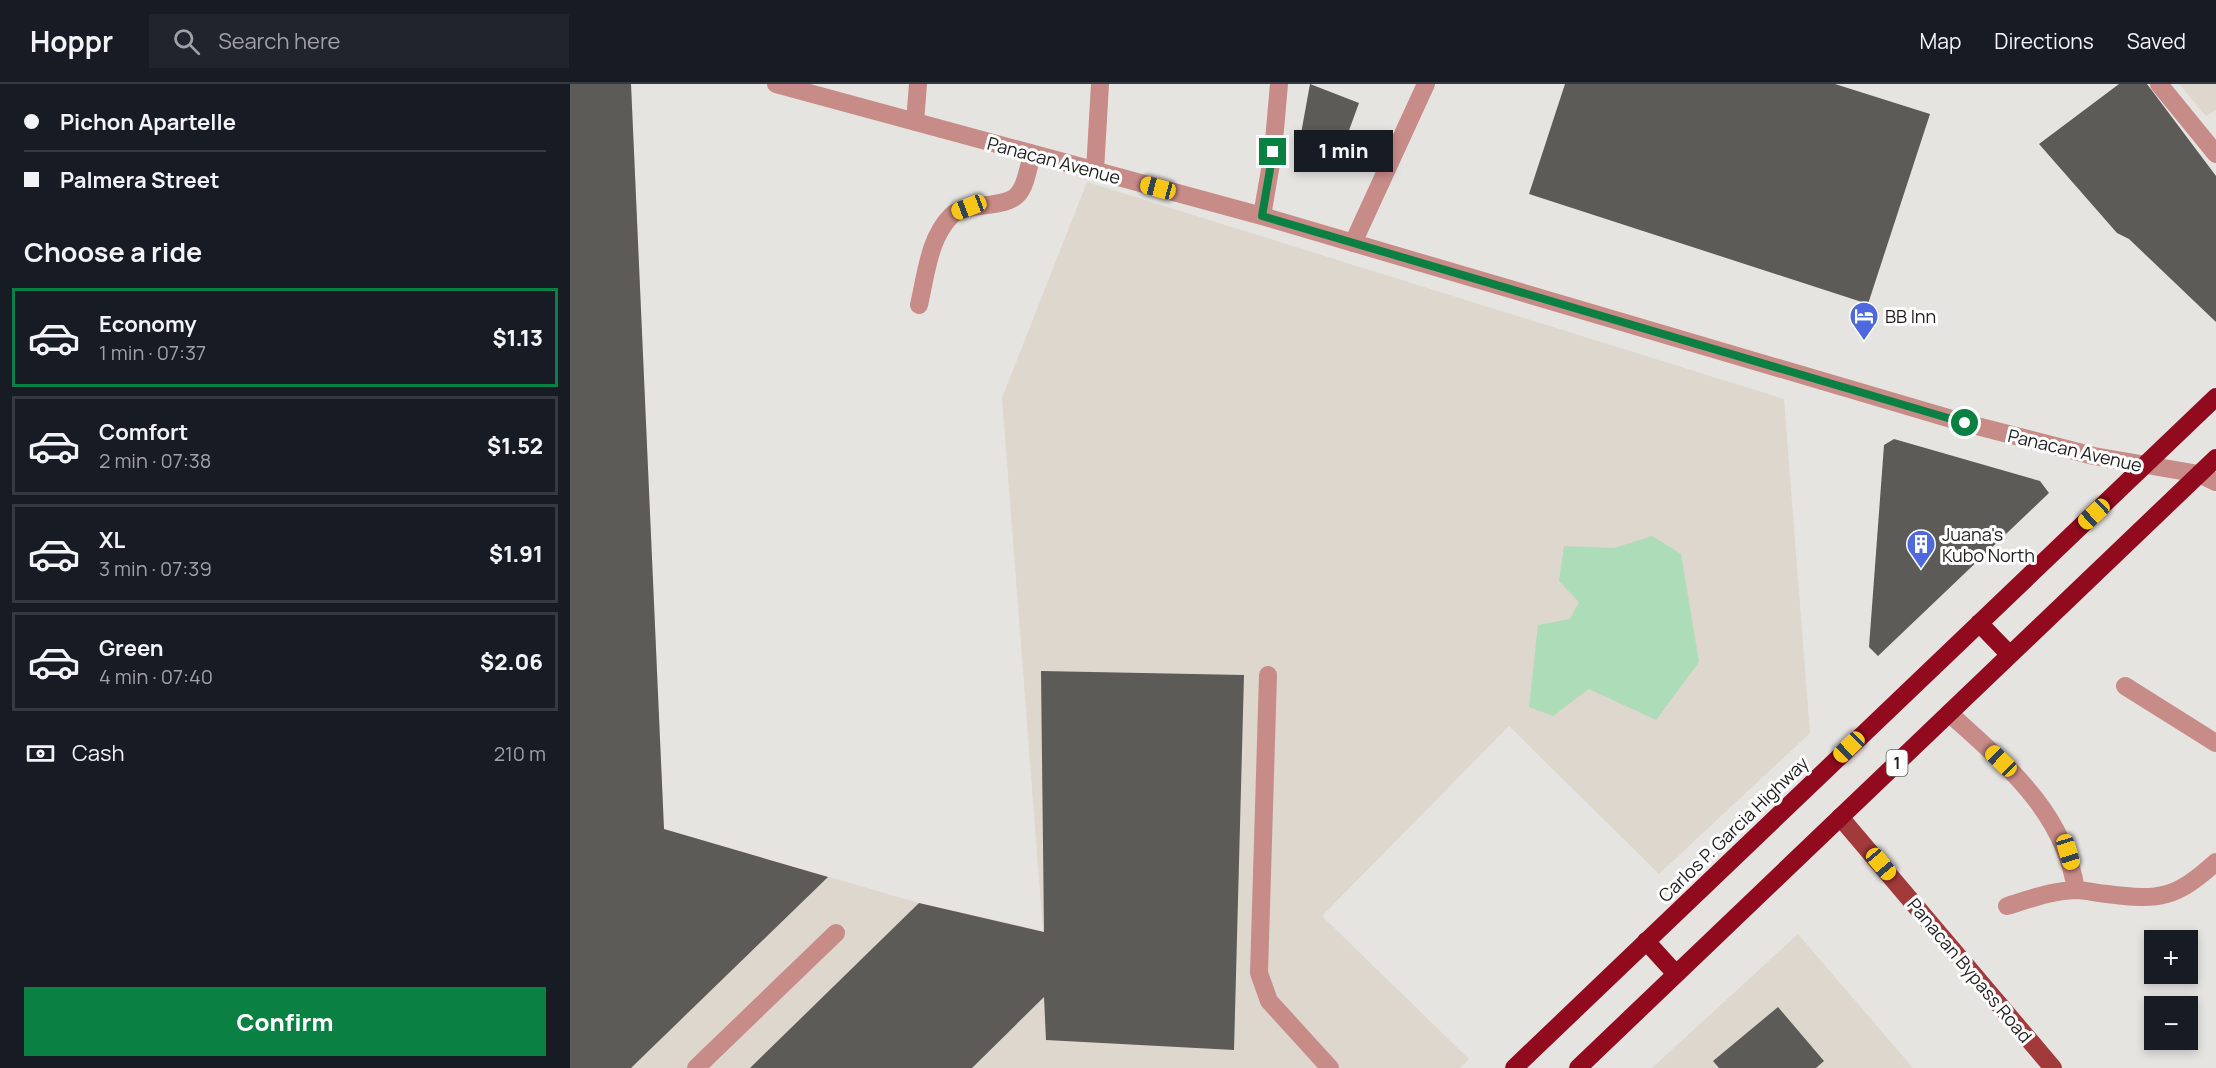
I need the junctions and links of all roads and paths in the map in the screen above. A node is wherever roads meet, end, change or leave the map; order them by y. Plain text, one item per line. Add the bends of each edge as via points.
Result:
1 (918, 84) edge
2 (1100, 84) edge
3 (1279, 84) edge
4 (1426, 84) edge
5 (2158, 84) edge
6 (781, 85) edge
7 (915, 122) junction
8 (1032, 154) junction
9 (2216, 154) edge
10 (1095, 171) junction
11 (1262, 216) junction
12 (1353, 243) junction
13 (919, 304) dead end
14 (2216, 397) edge
15 (2216, 458) edge
16 (2143, 467) junction
17 (2199, 474) junction
18 (2216, 482) edge
19 (1979, 623) junction
20 (2010, 655) junction
21 (1268, 675) dead end
22 (2125, 686) dead end
23 (1949, 713) junction
24 (2216, 743) edge
25 (1840, 817) junction
26 (2216, 862) edge
27 (2076, 890) junction
28 (2007, 906) dead end
29 (836, 933) dead end
30 (1646, 941) junction
31 (1676, 974) junction
32 (696, 1068) edge
33 (1330, 1068) edge
34 (1514, 1068) edge
35 (1578, 1068) edge
36 (2053, 1068) edge

1 - 7 street
2 - 10 street
3 - 11 street
4 - 12 street
5 - 9 street
6 - 7 street, Panacan Avenue
7 - 8 street, Panacan Avenue
8 - 10 street, Panacan Avenue
8 - 13 street via 1019,195 1008,202 969,207 954,214 941,229 932,248
10 - 11 street, Panacan Avenue
11 - 12 street, Panacan Avenue
12 - 16 street, Panacan Avenue via 1965,423
14 - 16 highway, Carlos P. Garcia Highway
15 - 17 highway, 1
16 - 17 street, Panacan Avenue
16 - 19 highway, Carlos P. Garcia Highway
17 - 18 street, Panacan Avenue
17 - 20 highway, 1
19 - 20 highway
19 - 30 highway, Carlos P. Garcia Highway
20 - 23 highway, 1
21 - 33 street via 1259,973 1269,1001
22 - 24 street
23 - 25 highway, 1
23 - 27 street via 2001,761 2047,812 2068,852
25 - 31 highway, 1
25 - 36 main road, Panacan Bypass Road
26 - 27 street via 2175,893 2148,897
27 - 28 street via 2046,893
29 - 32 street
30 - 31 highway
30 - 34 highway, Carlos P. Garcia Highway
31 - 35 highway, 1

